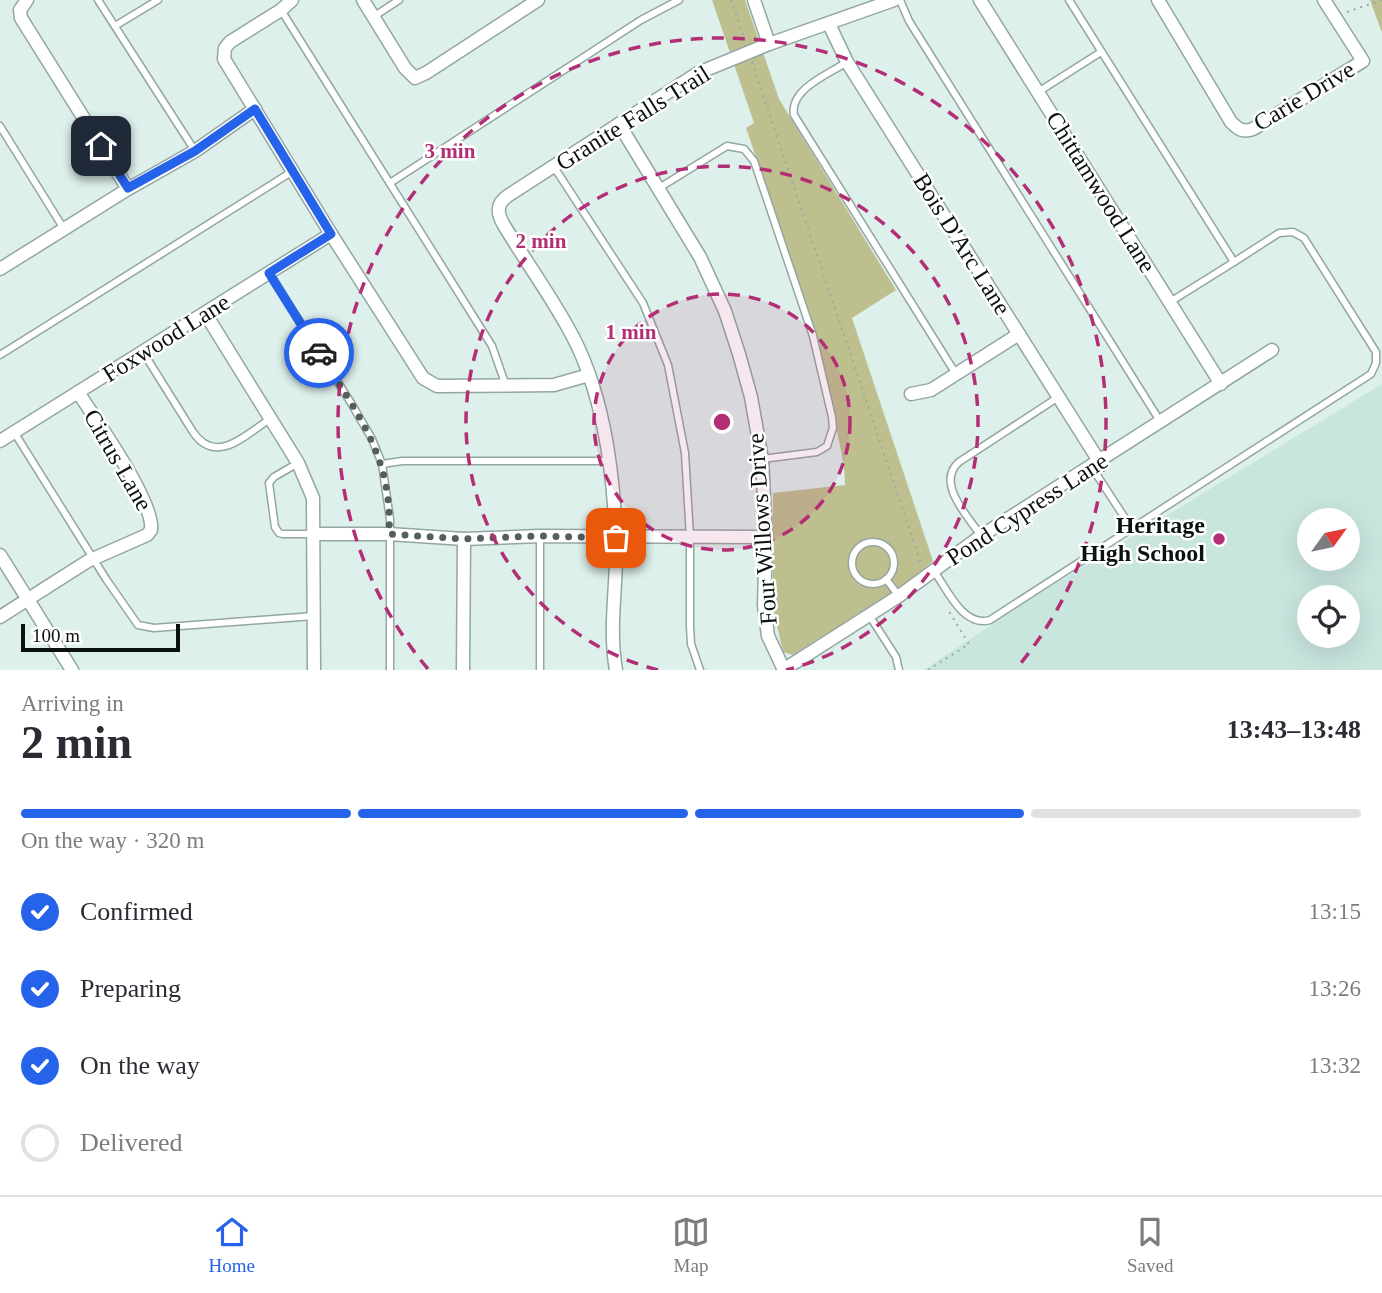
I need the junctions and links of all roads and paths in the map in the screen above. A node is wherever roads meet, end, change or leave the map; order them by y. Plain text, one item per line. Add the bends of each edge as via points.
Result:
1 (98, 0) edge
2 (158, 0) edge
3 (292, 0) edge
4 (363, 0) edge
5 (399, 0) edge
6 (538, 0) edge
7 (679, 0) edge
8 (731, 0) edge
9 (754, 0) edge
10 (894, 0) edge
11 (900, 0) edge
12 (980, 0) edge
13 (1069, 0) edge
14 (1158, 0) edge
15 (1324, 0) edge
16 (1382, 0) edge
17 (23, 5) edge
18 (1357, 7) dead end
19 (281, 10) junction
20 (373, 17) junction
21 (829, 24) junction
22 (115, 26) junction
23 (768, 44) junction
24 (747, 46) dead end
25 (1101, 52) junction
26 (751, 58) dead end
27 (847, 62) junction
28 (1038, 92) junction
29 (255, 109) junction
30 (619, 124) junction
31 (0, 126) edge
32 (195, 151) junction
33 (554, 167) junction
34 (293, 171) junction
35 (390, 183) junction
36 (128, 188) junction
37 (659, 188) junction
38 (64, 229) junction
39 (331, 234) junction
40 (1234, 262) junction
41 (0, 269) edge
42 (269, 273) junction
43 (1170, 302) junction
44 (205, 313) junction
45 (1019, 334) junction
46 (1272, 350) dead end
47 (143, 352) junction
48 (0, 355) edge
49 (956, 374) junction
50 (589, 375) junction
51 (1221, 384) junction
52 (506, 386) junction
53 (78, 392) junction
54 (911, 394) dead end
55 (1057, 398) junction
56 (271, 418) junction
57 (1161, 422) junction
58 (14, 432) junction
59 (0, 441) edge
60 (762, 458) junction
61 (609, 461) junction
62 (298, 463) junction
63 (382, 464) junction
64 (1095, 464) junction
65 (1132, 529) junction
66 (315, 534) junction
67 (389, 534) junction
68 (540, 536) junction
69 (981, 536) junction
70 (690, 537) junction
71 (766, 537) junction
72 (616, 538) junction
73 (464, 539) junction
74 (0, 555) edge
75 (93, 558) junction
76 (928, 570) junction
77 (886, 579) junction
78 (898, 596) junction
79 (28, 600) junction
80 (947, 609) dead end
81 (869, 615) junction
82 (314, 616) junction
83 (0, 617) edge
84 (72, 670) edge
85 (314, 670) edge
86 (390, 670) edge
87 (463, 670) edge
88 (540, 670) edge
89 (616, 670) edge
90 (700, 670) edge
91 (784, 670) edge
92 (899, 670) edge
93 (928, 670) edge

1 - 22 lane
2 - 22 lane
3 - 19 street
4 - 20 street
5 - 20 lane
6 - 20 street via 415,78
7 - 35 lane
8 - 24 path
9 - 23 street
10 - 21 street, Granite Falls Trail
11 - 57 lane
12 - 28 street, Chittamwood Lane
13 - 25 lane
14 - 15 street, Carie Drive via 1231,122 1244,131 1363,61
16 - 18 path
17 - 36 street via 21,18
19 - 29 street via 230,42 223,55
19 - 35 lane
21 - 23 street, Granite Falls Trail
21 - 27 street, Bois D'Arc Lane
22 - 32 lane
23 - 30 street, Granite Falls Trail via 698,73
25 - 28 lane
25 - 40 lane
26 - 76 path
27 - 45 street, Bois D'Arc Lane
27 - 49 lane via 800,94 794,115
28 - 43 street, Chittamwood Lane
29 - 32 street
29 - 34 street
30 - 33 street, Granite Falls Trail
30 - 37 street, Four Willows Drive
31 - 38 lane
32 - 36 street
33 - 50 street, Granite Falls Trail via 505,198 498,214 568,327
33 - 70 lane via 643,303 668,365 685,453
34 - 39 street
34 - 48 lane
35 - 52 lane via 492,346
36 - 38 street
37 - 60 street, Four Willows Drive via 725,310 751,397
37 - 60 lane via 727,146 744,149 754,162 813,336 833,428 830,442 817,452
38 - 41 street
39 - 42 street, Foxwood Lane
39 - 52 street via 424,378 431,384
40 - 43 lane
40 - 65 lane via 1279,233 1300,235 1375,350 1377,363 1367,377
42 - 44 street, Foxwood Lane
42 - 63 lane via 351,403
43 - 51 street, Chittamwood Lane
44 - 47 street, Foxwood Lane
44 - 56 street
45 - 49 street
45 - 55 street, Bois D'Arc Lane
46 - 51 street, Pond Cypress Lane
47 - 53 street, Foxwood Lane
47 - 56 lane via 199,442 225,447
49 - 54 street via 925,393
50 - 52 street via 554,385
50 - 61 street
51 - 57 street, Pond Cypress Lane
53 - 58 street, Foxwood Lane
53 - 75 street, Citrus Lane via 151,518 146,535
55 - 64 street, Bois D'Arc Lane
55 - 69 lane via 951,471 950,488
56 - 62 street
57 - 64 street, Pond Cypress Lane
58 - 59 street, Foxwood Lane
58 - 75 lane
60 - 71 street, Four Willows Drive
61 - 63 lane
61 - 72 street
62 - 66 street via 313,499
62 - 66 lane via 269,483 275,527 284,534
63 - 67 lane
64 - 65 lane
64 - 69 street, Pond Cypress Lane
65 - 76 lane via 984,621 966,615
66 - 67 street
66 - 82 street
67 - 73 street
67 - 86 lane
68 - 72 street
68 - 73 street
68 - 88 lane
69 - 76 street, Pond Cypress Lane
70 - 71 street
70 - 72 street
70 - 90 lane via 691,643
71 - 91 street, Four Willows Drive via 768,636
72 - 89 street
73 - 87 street
74 - 79 street
75 - 79 street
75 - 82 lane via 142,627
76 - 78 street, Pond Cypress Lane
77 - 77 lane via 893,567 888,550 877,542 859,547 853,559 857,576 873,583
77 - 78 lane
78 - 81 street, Pond Cypress Lane
79 - 83 street
79 - 84 street
80 - 93 path via 968,643
81 - 91 street, Pond Cypress Lane
81 - 92 lane via 896,657
82 - 85 street

